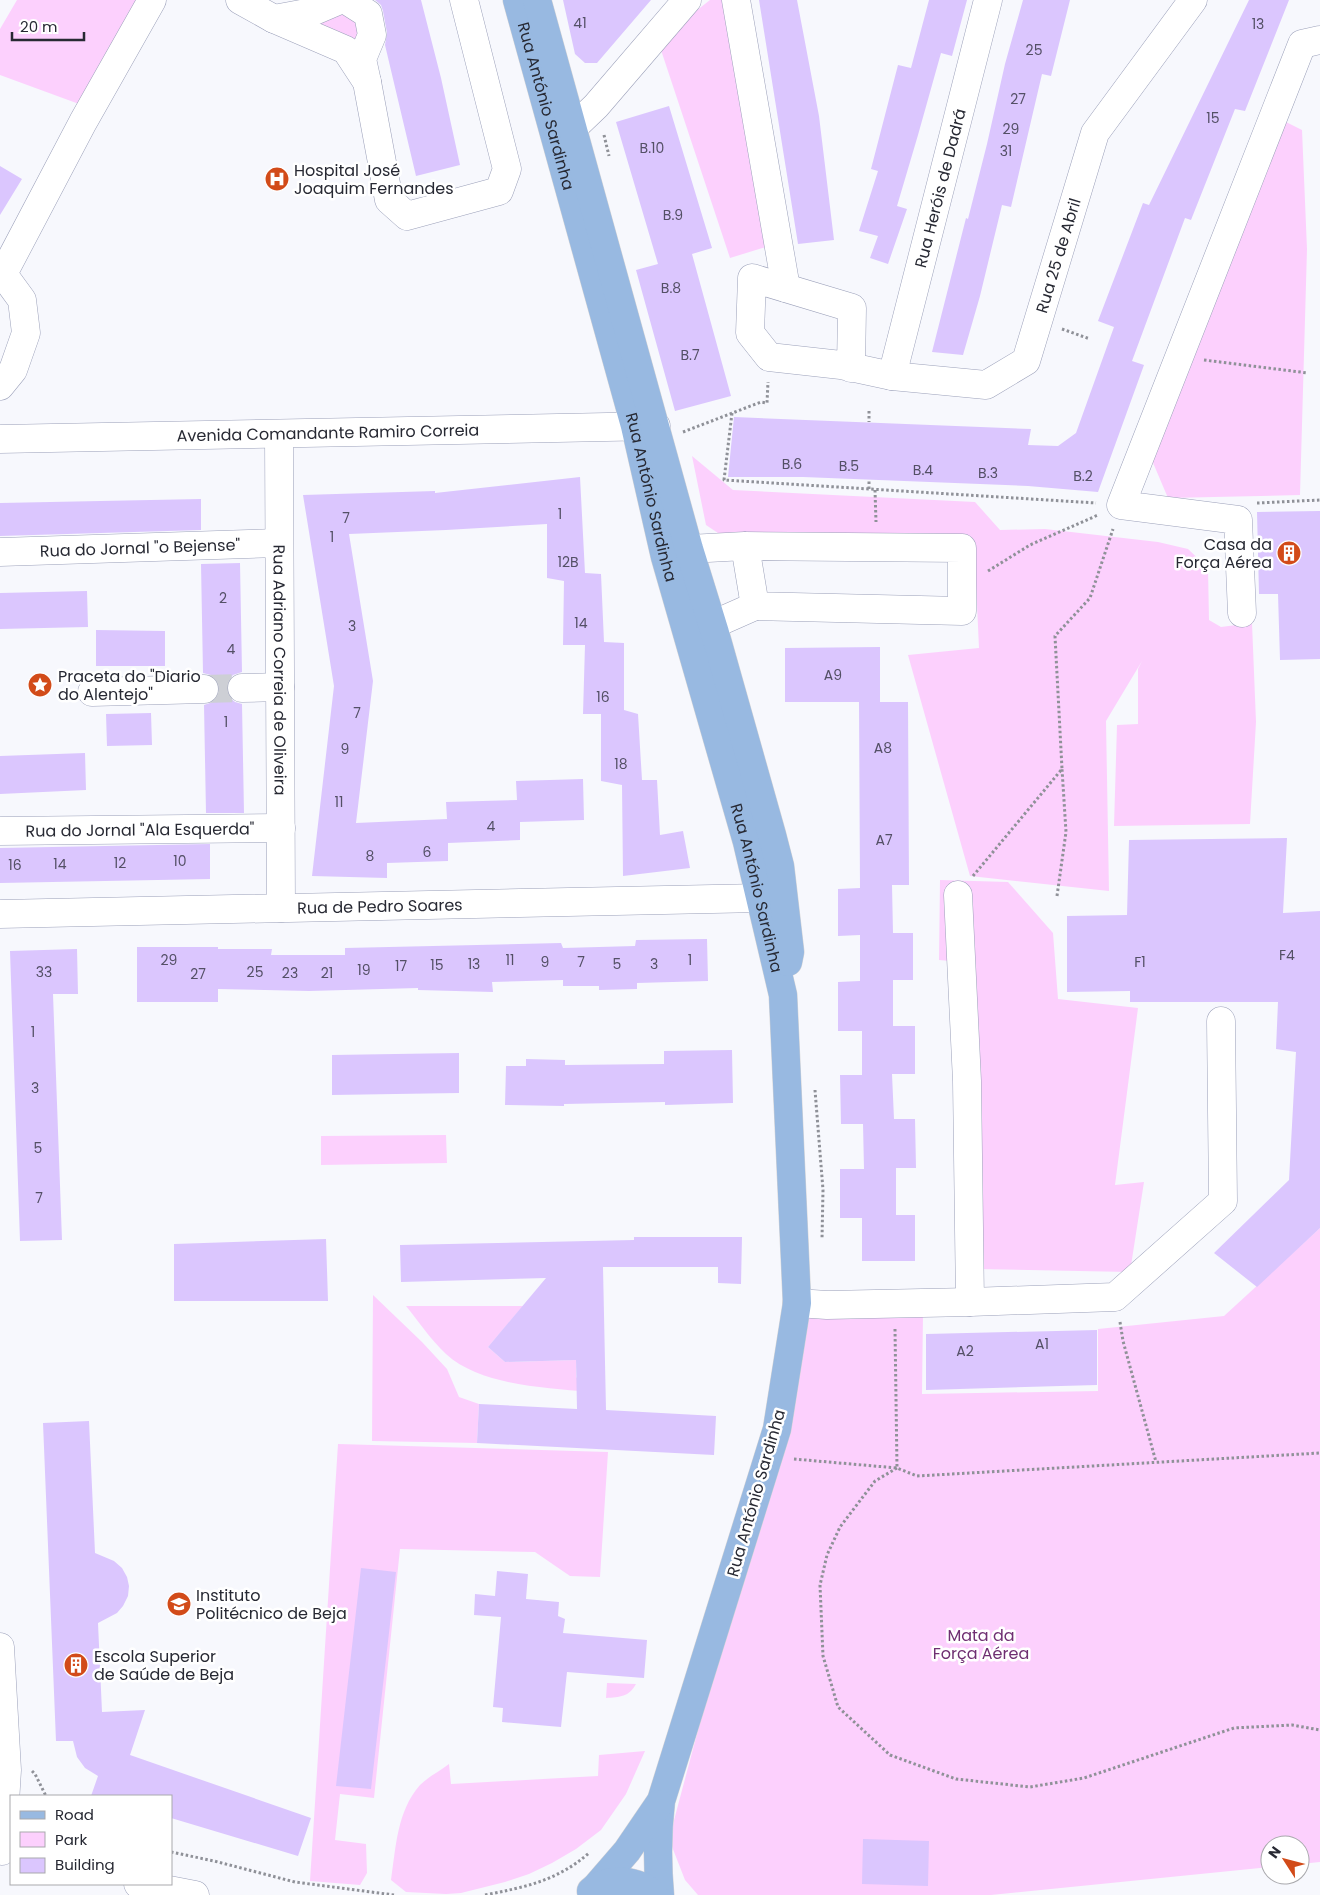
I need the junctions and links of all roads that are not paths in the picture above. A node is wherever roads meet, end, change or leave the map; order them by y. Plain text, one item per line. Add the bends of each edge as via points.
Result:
1 (152, 0) edge
2 (240, 0) edge
3 (340, 0) edge
4 (346, 0) edge
5 (464, 0) edge
6 (517, 0) edge
7 (537, 0) edge
8 (687, 0) edge
9 (736, 0) edge
10 (988, 0) edge
11 (1193, 0) edge
12 (274, 19) junction
13 (1320, 40) edge
14 (366, 82) junction
15 (573, 128) junction
16 (786, 288) junction
17 (851, 368) junction
18 (892, 376) junction
19 (0, 386) edge
20 (655, 429) junction
21 (279, 434) junction
22 (0, 439) edge
23 (279, 543) junction
24 (745, 546) junction
25 (689, 550) junction
26 (0, 552) edge
27 (755, 606) junction
28 (1242, 613) dead end
29 (712, 624) junction
30 (280, 687) junction
31 (242, 688) tunnel mouth
32 (204, 689) tunnel mouth
33 (92, 692) dead end
34 (281, 828) junction
35 (0, 831) edge
36 (780, 866) junction
37 (958, 894) road end
38 (761, 898) junction
39 (281, 908) junction
40 (0, 914) edge
41 (783, 995) junction
42 (1220, 1021) dead end
43 (970, 1302) junction
44 (797, 1303) junction
45 (0, 1646) edge
46 (662, 1801) junction
47 (4, 1852) edge
48 (143, 1885) edge
49 (590, 1891) edge
50 (195, 1895) edge
51 (654, 1895) edge
52 (660, 1895) edge

1 - 19 street via 3,274 22,300 26,333 13,370
2 - 12 street
3 - 12 street via 312,12
4 - 14 street via 368,14 372,35 362,59
5 - 14 street via 507,169 499,191 407,216 389,200
6 - 20 main road, Rua António Sardinha
7 - 15 main road, Rua António Sardinha
8 - 15 street via 596,106
9 - 16 street
10 - 18 street, Rua Heróis de Dadrá
11 - 18 street, Rua 25 de Abril via 1094,133 1026,362 986,385
12 - 14 street via 346,50
13 - 28 street via 1302,44 1121,505 1238,520
15 - 20 main road, Rua António Sardinha
16 - 17 street, Rua 25 de Abril via 852,308
16 - 17 street, Rua 25 de Abril via 752,278 750,333 764,351 769,357
17 - 18 street, Rua 25 de Abril
20 - 21 street, Avenida Comandante Ramiro Correia
20 - 25 main road, Rua António Sardinha
20 - 38 main road, Rua António Sardinha via 665,557
21 - 22 street, Avenida Comandante Ramiro Correia
21 - 23 street, Rua Adriano Correia de Oliveira
23 - 26 street, Rua do Jornal "o Bejense"
23 - 30 street, Rua Adriano Correia de Oliveira
24 - 25 street
24 - 27 street
24 - 27 street via 962,548 962,611
25 - 29 main road, Rua António Sardinha
27 - 29 street
29 - 36 main road, Rua António Sardinha
30 - 31 street
30 - 34 street, Rua Adriano Correia de Oliveira
32 - 33 street
34 - 35 street, Rua do Jornal "Ala Esquerda"
34 - 39 street, Rua Adriano Correia de Oliveira
36 - 38 street
36 - 41 main road, Rua António Sardinha via 790,952
37 - 43 street via 967,1081
38 - 39 street, Rua de Pedro Soares
38 - 41 main road, Rua António Sardinha
39 - 40 street, Rua de Pedro Soares
41 - 44 main road, Rua António Sardinha
42 - 43 street via 1223,1201 1115,1296
43 - 44 street
44 - 46 main road, Rua António Sardinha via 777,1429
45 - 47 street via 7,1770
46 - 49 main road, Rua António Sardinha via 627,1851
46 - 52 main road, Rua António Sardinha via 657,1860
48 - 50 street
49 - 51 main road, Rua António Sardinha via 609,1882 624,1882 638,1885

